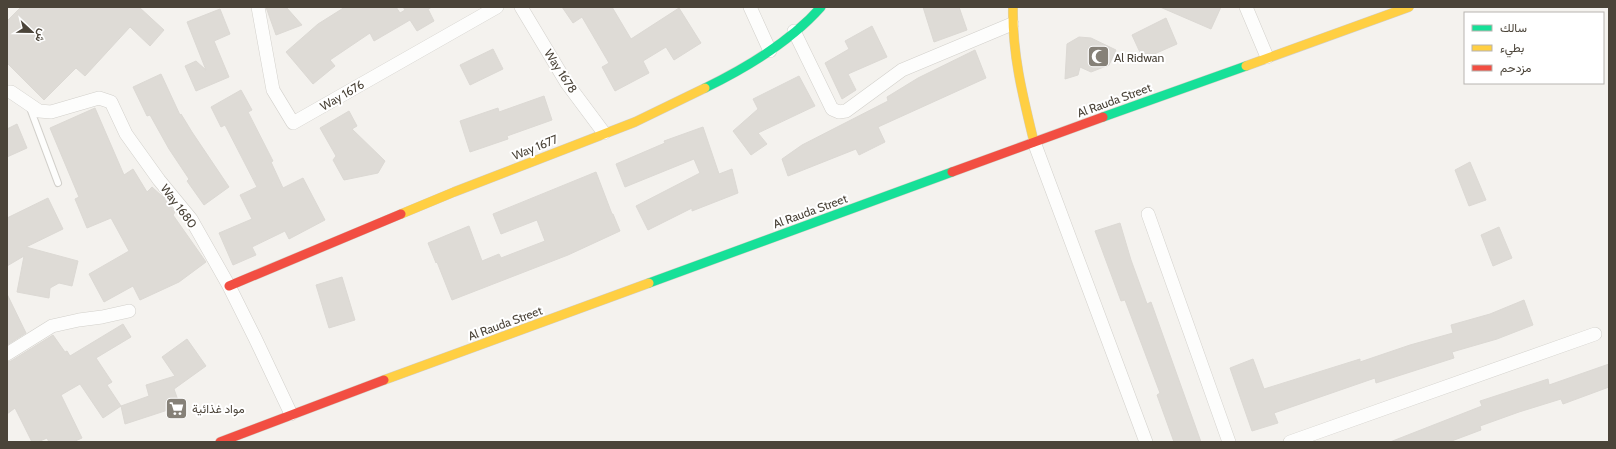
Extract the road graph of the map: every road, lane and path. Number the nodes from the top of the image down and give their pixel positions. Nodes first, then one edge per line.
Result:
1 (258, 7) edge
2 (497, 7) edge
3 (521, 7) edge
4 (750, 7) edge
5 (821, 7) edge
6 (1013, 7) edge
7 (1246, 7) edge
8 (1409, 7) edge
9 (1012, 24) junction
10 (794, 31) junction
11 (770, 51) junction
12 (1267, 58) junction
13 (7, 92) edge
14 (28, 103) junction
15 (604, 133) junction
16 (1034, 142) junction
17 (58, 183) dead end
18 (1148, 214) dead end
19 (229, 286) junction
20 (129, 311) dead end
21 (1595, 334) dead end
22 (7, 354) edge
23 (291, 414) junction
24 (220, 442) edge
25 (1146, 442) edge
26 (1229, 442) edge
27 (1290, 442) edge

1 - 2 street, Way 1676
3 - 15 street, Way 1678
4 - 11 street
5 - 10 main road, Way 1677
6 - 9 main road
7 - 12 street
8 - 12 main road, Al Rauda Street
9 - 10 street
9 - 16 main road
10 - 11 main road, Way 1677
11 - 15 main road, Way 1677
12 - 16 main road, Al Rauda Street
13 - 14 street, Way 1680
14 - 17 lane
14 - 19 street, Way 1680
15 - 19 main road, Way 1677
16 - 23 main road, Al Rauda Street
16 - 25 street
18 - 26 street
19 - 23 street, Way 1680
20 - 22 street
21 - 27 street
23 - 24 main road, Al Rauda Street

